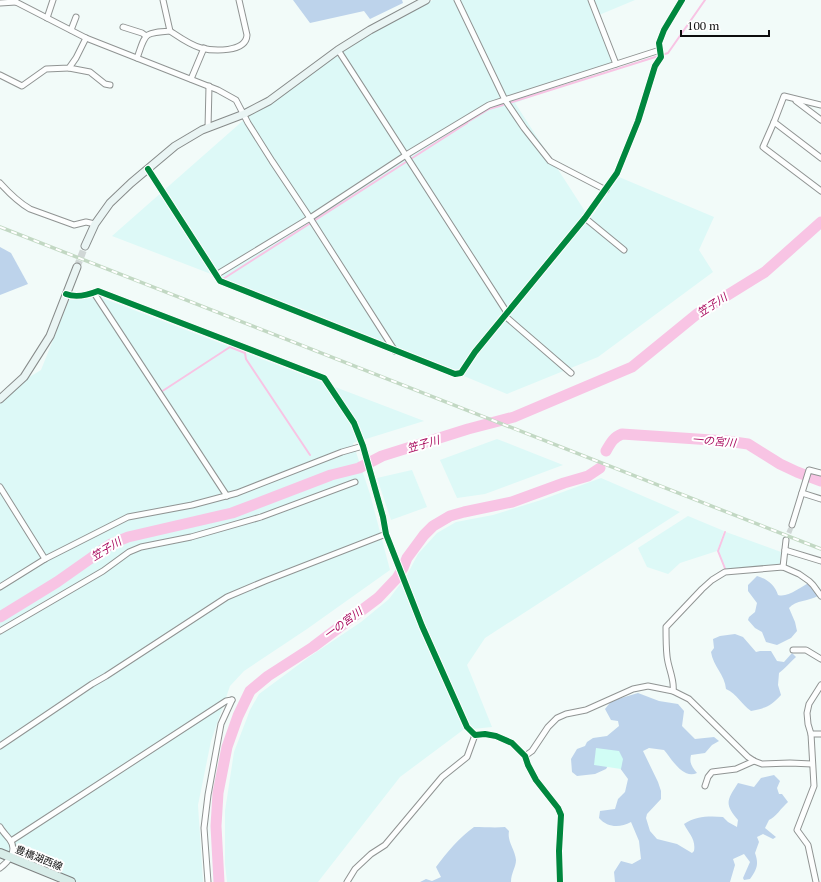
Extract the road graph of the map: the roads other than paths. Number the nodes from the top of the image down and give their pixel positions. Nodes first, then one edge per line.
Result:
1 (53, 0) edge
2 (164, 0) edge
3 (239, 0) edge
4 (426, 0) edge
5 (457, 0) edge
6 (591, 0) edge
7 (682, 0) edge
8 (16, 1) edge
9 (0, 3) edge
10 (76, 17) dead end
11 (47, 18) junction
12 (123, 27) dead end
13 (71, 30) junction
14 (170, 31) junction
15 (146, 36) junction
16 (86, 38) junction
17 (204, 48) junction
18 (338, 50) junction
19 (660, 53) junction
20 (137, 58) junction
21 (616, 64) junction
22 (69, 68) junction
23 (0, 76) edge
24 (191, 79) junction
25 (110, 85) dead end
26 (209, 86) junction
27 (794, 99) junction
28 (505, 100) junction
29 (821, 105) edge
30 (244, 114) junction
31 (821, 120) edge
32 (774, 122) junction
33 (208, 128) junction
34 (406, 154) junction
35 (821, 158) edge
36 (148, 169) junction
37 (0, 183) edge
38 (606, 190) junction
39 (821, 191) edge
40 (310, 218) junction
41 (585, 218) junction
42 (95, 224) junction
43 (85, 246) tunnel mouth
44 (624, 250) dead end
45 (77, 267) tunnel mouth
46 (216, 275) junction
47 (94, 293) junction
48 (66, 294) junction
49 (505, 316) junction
50 (396, 352) junction
51 (571, 373) dead end
52 (0, 400) edge
53 (363, 446) junction
54 (821, 473) edge
55 (355, 482) dead end
56 (0, 488) edge
57 (802, 493) junction
58 (227, 496) junction
59 (821, 499) edge
60 (792, 525) tunnel mouth
61 (386, 534) junction
62 (786, 540) tunnel mouth
63 (786, 550) junction
64 (45, 559) junction
65 (821, 561) edge
66 (783, 568) junction
67 (0, 587) edge
68 (821, 596) edge
69 (0, 631) edge
70 (793, 650) dead end
71 (821, 659) edge
72 (821, 685) edge
73 (673, 691) junction
74 (811, 734) junction
75 (821, 734) edge
76 (476, 735) junction
77 (0, 746) edge
78 (525, 756) junction
79 (754, 762) junction
80 (812, 764) junction
81 (705, 786) dead end
82 (0, 828) edge
83 (11, 841) junction
84 (0, 853) edge
85 (11, 858) junction
86 (0, 868) edge
87 (71, 882) edge
88 (208, 882) edge
89 (347, 882) edge
90 (560, 882) edge
91 (816, 882) edge

1 - 11 street
2 - 14 street
3 - 17 street
4 - 18 street
5 - 28 street
6 - 21 street
7 - 19 street
8 - 9 street
8 - 11 street
10 - 13 street
11 - 13 street
12 - 15 street
13 - 16 street
14 - 15 street
14 - 17 street
15 - 20 street
16 - 20 street
16 - 22 street
17 - 24 street
18 - 30 street
18 - 34 street
19 - 21 street
19 - 38 street
20 - 24 street
21 - 28 street
22 - 23 street
22 - 25 street
24 - 26 street
26 - 30 street
26 - 33 street
27 - 29 street
27 - 31 street
27 - 32 street
28 - 34 street
28 - 38 street
30 - 33 street
30 - 40 street
32 - 35 street
32 - 39 street
33 - 36 street
34 - 40 street
34 - 49 street
36 - 42 street
36 - 46 street
37 - 42 street
38 - 41 street
40 - 46 street
40 - 50 street
41 - 44 street
41 - 49 street
42 - 43 street
45 - 48 street
46 - 50 street
47 - 48 street
47 - 53 street
47 - 58 street
48 - 52 street
49 - 50 street
49 - 51 street
53 - 58 street
53 - 61 street
54 - 57 street
55 - 69 street
56 - 64 street
57 - 59 street
57 - 60 street
58 - 64 street
61 - 76 street
61 - 77 street
62 - 63 street
63 - 65 street
63 - 66 street
64 - 67 street
66 - 68 street
66 - 73 street
70 - 71 street
72 - 74 street
73 - 78 street
73 - 79 street
74 - 75 street
74 - 80 street
76 - 78 street
76 - 89 street
78 - 90 street
79 - 80 street
79 - 81 street
80 - 91 street
82 - 83 street
83 - 85 street
83 - 88 street
84 - 85 main road, 豊橋湖西線
85 - 86 street
85 - 87 main road, 豊橋湖西線

